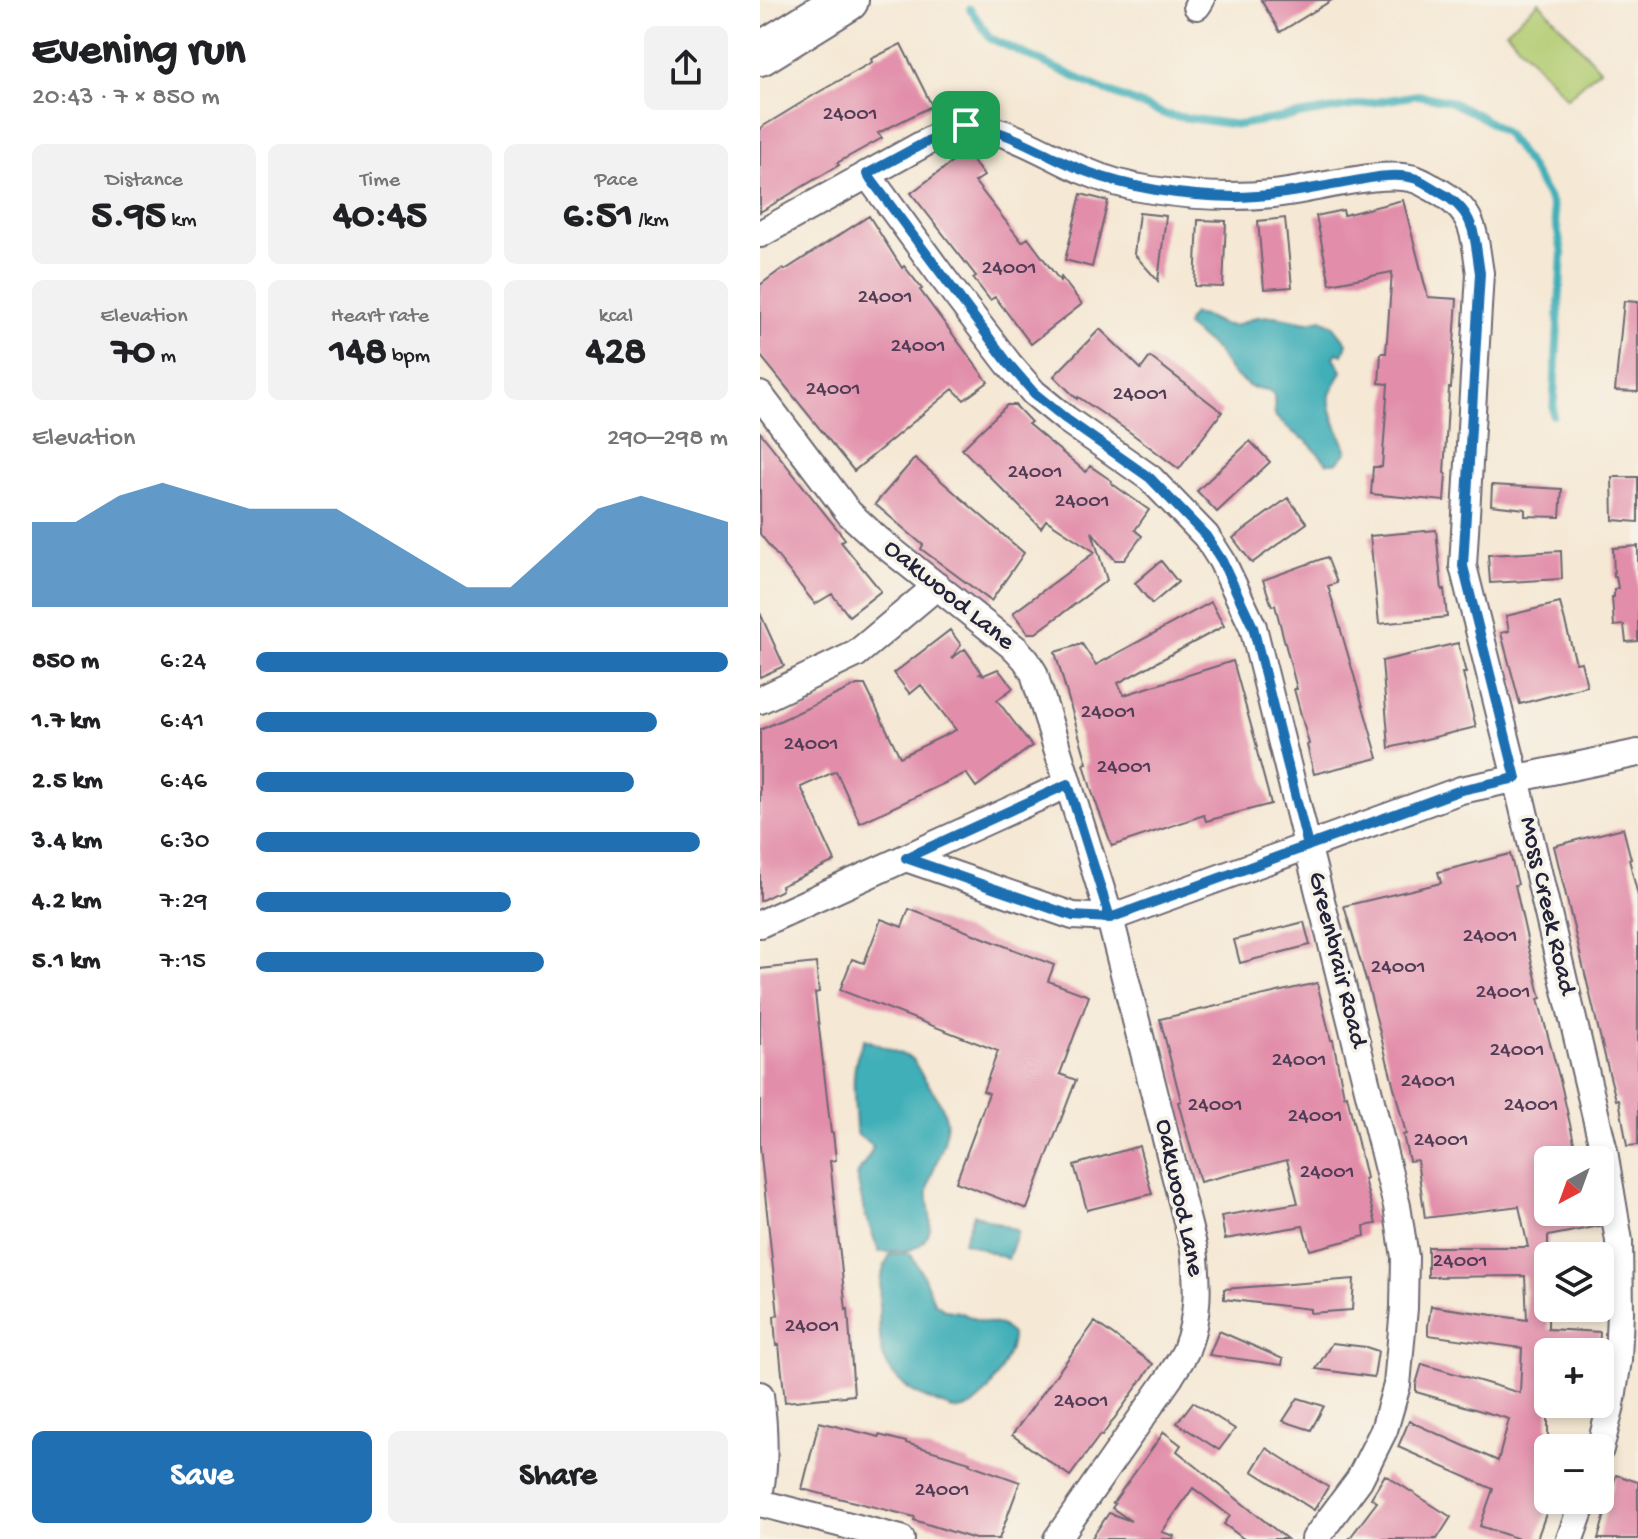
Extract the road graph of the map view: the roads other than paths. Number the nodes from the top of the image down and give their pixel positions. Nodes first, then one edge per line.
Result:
1 (847, 0) edge
2 (760, 54) edge
3 (867, 174) junction
4 (760, 234) edge
5 (760, 395) edge
6 (937, 586) junction
7 (760, 700) edge
8 (1638, 753) edge
9 (1516, 778) junction
10 (1068, 784) junction
11 (1308, 846) junction
12 (906, 858) junction
13 (1110, 918) junction
14 (760, 924) edge
15 (760, 1395) edge
16 (1604, 1434) edge
17 (760, 1490) edge
18 (760, 1503) edge
19 (1579, 1514) edge
20 (901, 1539) edge
21 (1057, 1539) edge
22 (1315, 1539) edge
23 (1570, 1539) edge

1 - 2 main road
3 - 4 street, Moss Creek Road
3 - 9 street, Moss Creek Road
3 - 11 street, Greenbrair Road
5 - 6 street, Oakwood Lane
6 - 7 street
6 - 10 street, Oakwood Lane
8 - 9 street
9 - 11 street
9 - 16 street, Moss Creek Road
10 - 12 street
10 - 13 street, Oakwood Lane
11 - 13 street
11 - 22 street, Greenbrair Road
12 - 13 street
12 - 14 street
13 - 21 street, Oakwood Lane
15 - 17 street
18 - 20 street
19 - 23 street

